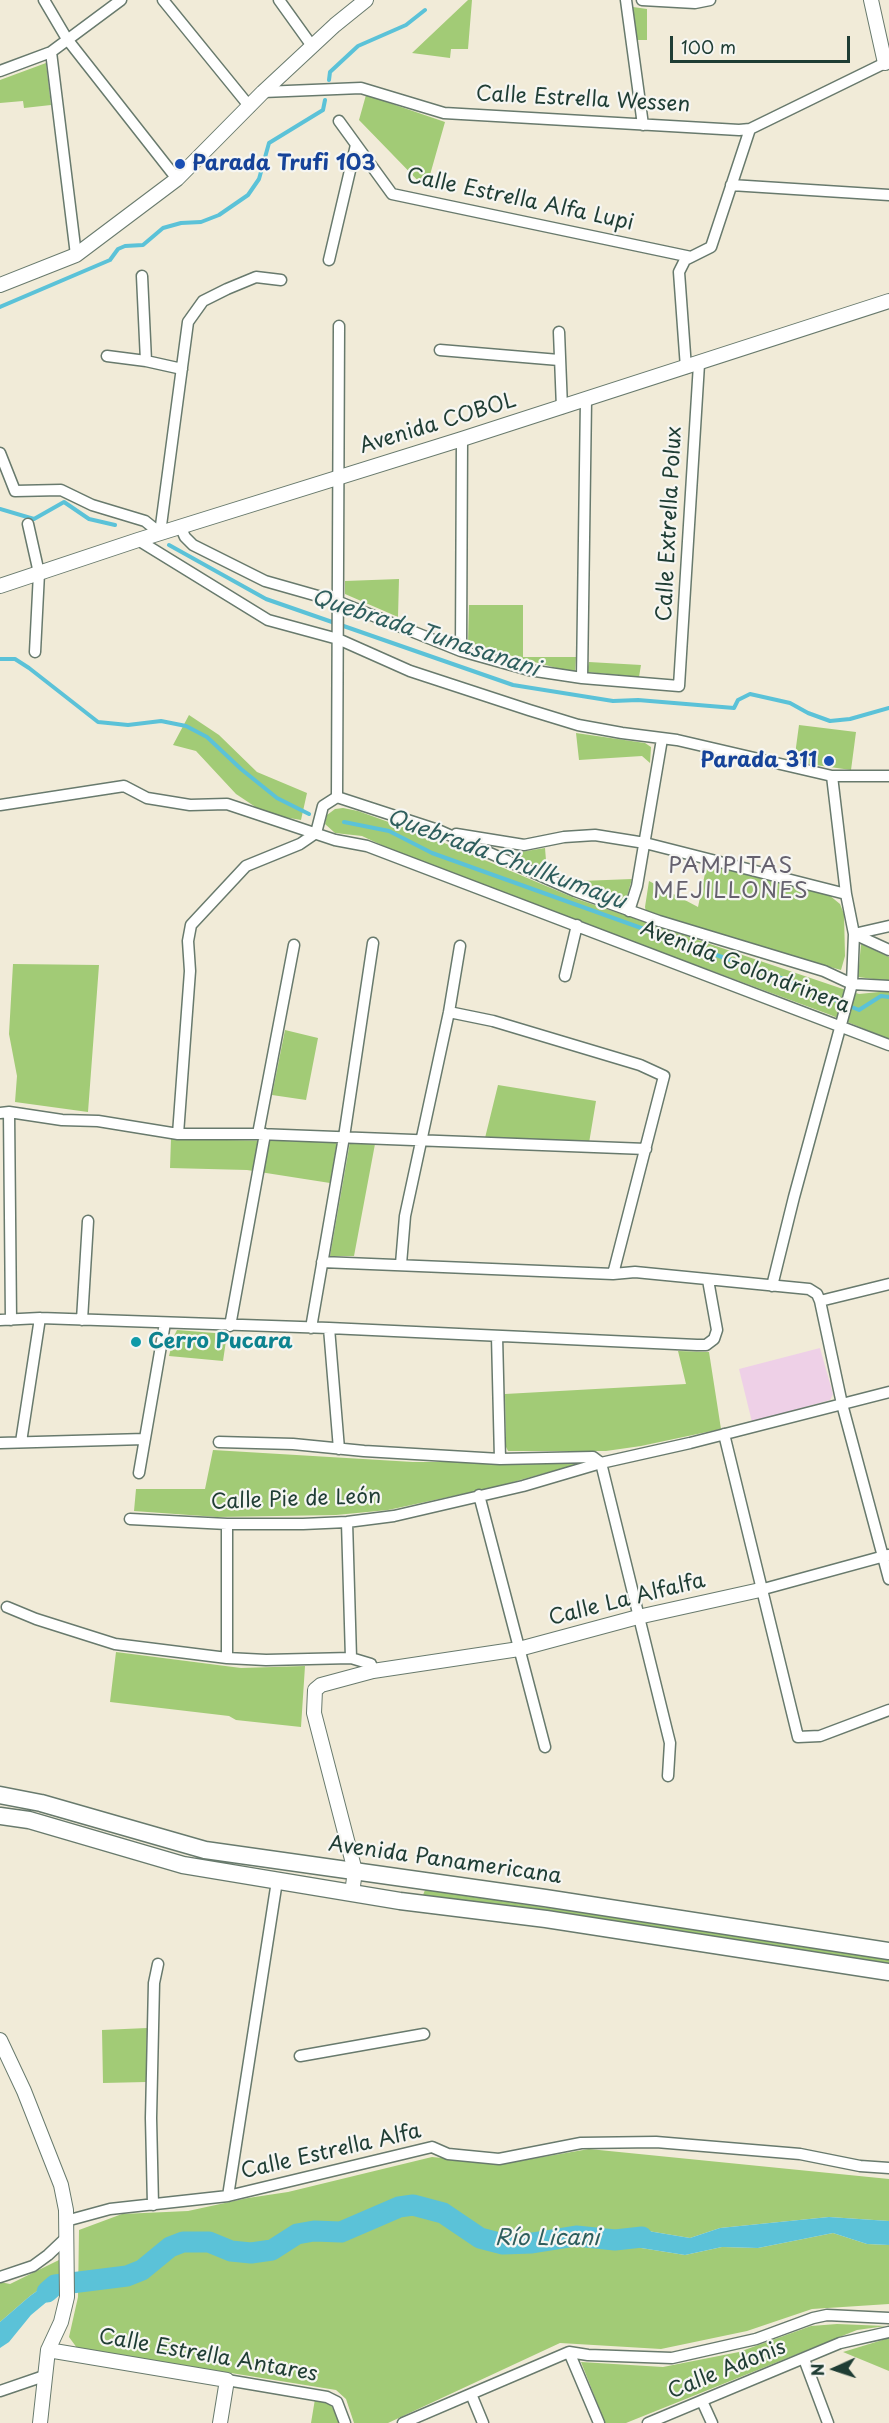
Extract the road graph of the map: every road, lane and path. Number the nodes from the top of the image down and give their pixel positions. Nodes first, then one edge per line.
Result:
1 (44, 0) edge
2 (122, 0) edge
3 (163, 0) edge
4 (279, 0) edge
5 (366, 0) edge
6 (626, 0) edge
7 (642, 0) edge
8 (710, 0) edge
9 (871, 0) edge
10 (67, 39) junction
11 (312, 46) junction
12 (51, 52) junction
13 (887, 62) edge
14 (0, 71) edge
15 (263, 92) junction
16 (250, 107) junction
17 (339, 121) dead end
18 (643, 125) junction
19 (750, 129) junction
20 (356, 145) junction
21 (177, 179) junction
22 (731, 185) junction
23 (889, 195) edge
24 (76, 255) junction
25 (692, 257) junction
26 (329, 260) dead end
27 (142, 276) dead end
28 (281, 280) dead end
29 (0, 285) edge
30 (889, 302) edge
31 (339, 326) dead end
32 (559, 332) dead end
33 (440, 351) dead end
34 (107, 356) dead end
35 (560, 360) junction
36 (146, 361) junction
37 (692, 366) junction
38 (182, 369) junction
39 (586, 400) junction
40 (562, 408) junction
41 (462, 439) junction
42 (0, 453) edge
43 (338, 478) junction
44 (28, 524) dead end
45 (180, 526) junction
46 (160, 533) junction
47 (138, 540) junction
48 (39, 573) junction
49 (0, 586) edge
50 (339, 602) junction
51 (338, 628) junction
52 (35, 651) dead end
53 (461, 651) junction
54 (582, 678) junction
55 (662, 739) junction
56 (831, 776) junction
57 (889, 776) edge
58 (337, 797) junction
59 (0, 805) edge
60 (438, 830) junction
61 (316, 833) junction
62 (645, 843) junction
63 (846, 894) junction
64 (629, 911) junction
65 (577, 925) junction
66 (889, 926) edge
67 (854, 934) junction
68 (373, 943) dead end
69 (294, 945) dead end
70 (460, 946) dead end
71 (889, 950) edge
72 (565, 975) dead end
73 (852, 984) junction
74 (889, 986) edge
75 (449, 1012) junction
76 (841, 1025) junction
77 (889, 1045) edge
78 (4, 1112) edge
79 (178, 1134) junction
80 (262, 1134) junction
81 (344, 1137) junction
82 (421, 1142) junction
83 (646, 1149) junction
84 (88, 1221) dead end
85 (322, 1262) junction
86 (401, 1264) junction
87 (612, 1274) junction
88 (708, 1280) junction
89 (889, 1284) edge
90 (772, 1286) junction
91 (820, 1301) junction
92 (39, 1318) junction
93 (6, 1320) edge
94 (82, 1320) junction
95 (165, 1323) junction
96 (230, 1326) junction
97 (311, 1328) junction
98 (329, 1328) junction
99 (497, 1336) junction
100 (889, 1392) edge
101 (842, 1404) junction
102 (724, 1434) junction
103 (145, 1440) junction
104 (219, 1442) dead end
105 (0, 1443) edge
106 (21, 1443) junction
107 (339, 1449) junction
108 (500, 1459) junction
109 (601, 1463) junction
110 (139, 1473) dead end
111 (479, 1496) junction
112 (130, 1519) dead end
113 (347, 1522) junction
114 (227, 1524) junction
115 (886, 1556) edge
116 (889, 1579) edge
117 (760, 1590) junction
118 (7, 1607) dead end
119 (638, 1617) junction
120 (519, 1649) junction
121 (351, 1658) junction
122 (227, 1659) junction
123 (373, 1671) junction
124 (889, 1710) edge
125 (545, 1747) dead end
126 (668, 1776) dead end
127 (0, 1795) edge
128 (0, 1816) edge
129 (355, 1871) junction
130 (403, 1878) junction
131 (277, 1881) junction
132 (352, 1893) junction
133 (400, 1900) junction
134 (889, 1951) edge
135 (158, 1964) dead end
136 (889, 1972) edge
137 (424, 2034) dead end
138 (0, 2040) edge
139 (300, 2056) dead end
140 (889, 2168) edge
141 (228, 2196) junction
142 (153, 2205) junction
143 (66, 2221) junction
144 (68, 2237) junction
145 (0, 2277) edge
146 (889, 2318) edge
147 (889, 2332) edge
148 (48, 2350) junction
149 (569, 2352) junction
150 (804, 2359) junction
151 (44, 2376) junction
152 (227, 2380) junction
153 (0, 2391) edge
154 (471, 2394) junction
155 (702, 2401) junction
156 (40, 2423) edge
157 (220, 2423) edge
158 (345, 2423) edge
159 (404, 2423) edge
160 (483, 2423) edge
161 (599, 2423) edge
162 (648, 2423) edge
163 (712, 2423) edge
164 (828, 2423) edge

1 - 10 street
2 - 10 street
3 - 16 street
4 - 11 street
5 - 11 street
6 - 18 street
7 - 8 street
9 - 13 street
10 - 12 street
10 - 21 street
11 - 15 street
12 - 14 street
12 - 24 street
13 - 19 street, Calle Estrella Wessen
15 - 16 street
15 - 18 street, Calle Estrella Wessen
16 - 21 street
17 - 20 street, Calle Estrella Alfa Lupi
18 - 19 street, Calle Estrella Wessen
19 - 22 street
20 - 25 street, Calle Estrella Alfa Lupi
20 - 26 street
21 - 24 street
22 - 23 street
22 - 25 street
24 - 29 street
25 - 37 street, Calle Extrella Polux
27 - 36 street
28 - 38 street
30 - 37 street, Avenida COBOL
31 - 43 street
32 - 35 street
33 - 35 street
34 - 36 street
35 - 40 street
36 - 38 street
37 - 39 street, Avenida COBOL
37 - 54 street, Calle Extrella Polux
38 - 46 street
39 - 40 street, Avenida COBOL
39 - 54 street
40 - 41 street, Avenida COBOL
41 - 43 street, Avenida COBOL
41 - 53 street
42 - 46 street
43 - 45 street, Avenida COBOL
43 - 50 street
44 - 48 street
45 - 46 street, Avenida COBOL
45 - 50 street
46 - 47 street, Avenida COBOL
47 - 48 street, Avenida COBOL
47 - 51 street
48 - 49 street, Avenida COBOL
48 - 52 street
50 - 51 street
50 - 53 street
51 - 55 street
51 - 58 street
53 - 54 street
55 - 56 street
55 - 62 street
56 - 57 street
56 - 63 street
58 - 60 street
58 - 61 street
59 - 61 street, Avenida Golondrinera
60 - 62 street
60 - 64 street, Avenida Golondrinera
61 - 65 street, Avenida Golondrinera
61 - 79 street
62 - 63 street
62 - 64 street
63 - 67 street
64 - 73 street, Avenida Golondrinera
65 - 72 street
65 - 76 street, Avenida Golondrinera
66 - 67 street
67 - 71 street
67 - 73 street
68 - 81 street
69 - 80 street
70 - 75 street
73 - 74 street, Avenida Golondrinera
73 - 76 street
75 - 82 street
75 - 83 street
76 - 77 street, Avenida Golondrinera
76 - 90 street
78 - 79 street
78 - 93 street
79 - 80 street
80 - 81 street
80 - 96 street
81 - 82 street
81 - 85 street
82 - 83 street
82 - 86 street
83 - 87 street
84 - 94 street
85 - 86 street
85 - 97 street
86 - 87 street
87 - 88 street
88 - 90 street
88 - 99 street
89 - 91 street
90 - 91 street
91 - 101 street
92 - 93 street
92 - 94 street
92 - 106 street
94 - 95 street
95 - 96 street
95 - 103 street
96 - 97 street
97 - 98 street
98 - 99 street
98 - 107 street
99 - 108 street
100 - 101 street, Calle Pie de León
101 - 102 street, Calle Pie de León
101 - 115 street
102 - 109 street, Calle Pie de León
102 - 117 street
103 - 106 street
103 - 110 street
104 - 107 street
105 - 106 street
107 - 108 street
108 - 109 street
109 - 111 street, Calle Pie de León
109 - 119 street
111 - 113 street, Calle Pie de León
111 - 120 street
112 - 114 street, Calle Pie de León
113 - 114 street, Calle Pie de León
113 - 121 street
114 - 122 street
115 - 116 street
115 - 117 street, Calle La Alfalfa
117 - 119 street, Calle La Alfalfa
117 - 124 street
118 - 122 street
119 - 120 street, Calle La Alfalfa
119 - 126 street
120 - 123 street, Calle La Alfalfa
120 - 125 street
121 - 122 street
121 - 123 street
123 - 129 street, Calle La Alfalfa
127 - 129 main road, Avenida Panamericana
128 - 131 main road, Avenida Panamericana
129 - 130 main road, Avenida Panamericana
129 - 132 street
130 - 133 street
130 - 134 main road, Avenida Panamericana
131 - 132 main road, Avenida Panamericana
131 - 141 street
132 - 133 main road, Avenida Panamericana
133 - 136 main road, Avenida Panamericana
135 - 142 street
137 - 139 street
138 - 143 street
140 - 141 street, Calle Estrella Alfa
141 - 142 street, Calle Estrella Alfa
142 - 143 street, Calle Estrella Alfa
143 - 144 street
144 - 145 street
144 - 148 street
146 - 149 street
147 - 150 street, Calle Adonis
148 - 151 street
148 - 152 street, Calle Estrella Antares
149 - 154 street
149 - 161 street
150 - 155 street, Calle Adonis
150 - 164 street
151 - 153 street
151 - 156 street
152 - 157 street
152 - 158 street, Calle Estrella Antares
154 - 159 street
154 - 160 street
155 - 162 street, Calle Adonis
155 - 163 street

